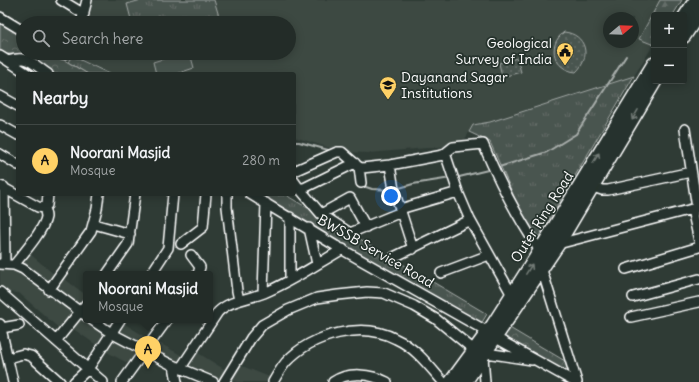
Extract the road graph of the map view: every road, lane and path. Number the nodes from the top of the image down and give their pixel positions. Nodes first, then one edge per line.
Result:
1 (60, 0) edge
2 (87, 0) edge
3 (696, 0) edge
4 (699, 13) edge
5 (687, 14) edge
6 (80, 16) edge
7 (83, 16) edge
8 (0, 17) edge
9 (16, 27) edge
10 (687, 31) edge
11 (0, 56) edge
12 (16, 58) edge
13 (27, 60) edge
14 (8, 61) junction
15 (651, 69) edge
16 (25, 72) edge
17 (45, 72) edge
18 (653, 84) edge
19 (0, 96) edge
20 (16, 105) edge
21 (0, 124) edge
22 (684, 129) dead end
23 (16, 134) edge
24 (0, 154) edge
25 (443, 155) junction
26 (16, 163) edge
27 (356, 164) junction
28 (390, 166) junction
29 (296, 169) edge
30 (691, 172) junction
31 (361, 183) dead end
32 (297, 185) edge
33 (2, 187) edge
34 (593, 187) junction
35 (458, 192) junction
36 (16, 195) edge
37 (18, 196) edge
38 (48, 196) edge
39 (99, 196) edge
40 (134, 196) edge
41 (173, 196) edge
42 (206, 196) edge
43 (227, 196) edge
44 (254, 196) edge
45 (266, 203) junction
46 (400, 207) junction
47 (44, 208) junction
48 (696, 208) edge
49 (321, 214) junction
50 (290, 217) junction
51 (470, 220) junction
52 (94, 224) junction
53 (366, 227) junction
54 (309, 228) junction
55 (130, 234) junction
56 (699, 241) edge
57 (181, 244) dead end
58 (558, 244) junction
59 (699, 247) edge
60 (343, 249) junction
61 (413, 249) junction
62 (540, 251) junction
63 (191, 255) dead end
64 (489, 255) junction
65 (394, 257) dead end
66 (6, 264) edge
67 (316, 264) junction
68 (626, 269) dead end
69 (542, 270) junction
70 (110, 271) edge
71 (153, 271) edge
72 (199, 271) edge
73 (441, 273) dead end
74 (699, 279) edge
75 (290, 280) junction
76 (49, 290) junction
77 (0, 292) edge
78 (263, 293) junction
79 (512, 295) junction
80 (633, 297) dead end
81 (239, 300) junction
82 (699, 302) edge
83 (83, 314) edge
84 (631, 317) dead end
85 (213, 319) edge
86 (96, 323) edge
87 (118, 323) edge
88 (165, 323) edge
89 (210, 323) edge
90 (19, 325) dead end
91 (0, 329) edge
92 (111, 333) junction
93 (492, 335) junction
94 (56, 341) junction
95 (145, 351) junction
96 (481, 353) junction
97 (8, 358) junction
98 (537, 361) junction
99 (177, 368) junction
100 (88, 369) junction
101 (13, 382) edge
102 (60, 382) edge
103 (74, 382) edge
104 (103, 382) edge
105 (122, 382) edge
106 (176, 382) edge
107 (213, 382) edge
108 (224, 382) edge
109 (273, 382) edge
110 (333, 382) edge
111 (387, 382) edge
112 (443, 382) edge
113 (451, 382) edge
114 (465, 382) edge
115 (485, 382) edge
116 (576, 382) edge

1 - 6 street
2 - 7 street
3 - 5 highway
4 - 10 highway
8 - 9 street
11 - 14 street
12 - 14 street
13 - 17 street
14 - 16 street
62 -> 15 highway, Outer Ring Road
18 -> 34 highway, Outer Ring Road
19 - 20 street
21 - 23 street
22 - 30 street
24 - 26 street
25 - 28 street
25 - 35 street
25 - 62 street
27 - 28 street
27 - 29 street
27 - 31 street
27 - 32 street
28 - 46 street
30 - 34 street
30 - 48 street
32 - 49 street
33 - 36 street
33 - 66 street
34 - 58 highway, Outer Ring Road
35 - 46 street
35 - 51 street
37 - 47 street
38 - 47 street
39 - 52 street
40 - 55 street
41 - 71 street
42 - 57 street
43 - 81 street
44 - 45 street, BWSSB Service Road
45 - 50 street, BWSSB Service Road
45 - 78 street
46 - 53 street
46 - 61 street
47 - 66 street
48 - 56 street
48 - 58 street
49 - 53 street
49 - 53 street
50 - 54 street, BWSSB Service Road
50 - 75 street
51 - 61 street
51 - 64 street
52 - 55 street
52 - 76 street
54 - 60 street, BWSSB Service Road
54 - 67 street
55 - 70 street
58 - 69 highway, Outer Ring Road
59 - 68 street
60 - 67 street
60 - 93 street, BWSSB Service Road
61 - 65 street
79 -> 62 highway, Outer Ring Road
63 - 72 street
64 - 73 street
64 - 79 street
66 - 76 street
67 - 75 street
69 - 93 highway, Outer Ring Road
69 - 116 street
74 - 80 street
75 - 78 street
76 - 83 street
77 - 94 street
78 - 81 street
79 - 93 highway, Outer Ring Road
81 - 85 street
82 - 84 street
83 - 94 street
86 - 92 street
87 - 92 street
88 - 95 street
89 - 99 street
90 - 91 street
91 - 97 street
92 - 95 street
92 - 100 street
93 - 96 highway, Outer Ring Road
93 - 98 street, BWSSB Service Road
94 - 100 street
95 - 99 street
95 - 105 street
96 - 98 street
96 - 108 street
96 - 113 highway, Outer Ring Road
96 - 114 highway, Outer Ring Road
96 - 115 street
97 - 101 street
97 - 102 street
98 - 116 street, BWSSB Service Road
99 - 106 street
99 - 107 street
100 - 103 street
100 - 104 street
109 - 112 street
110 - 111 street

